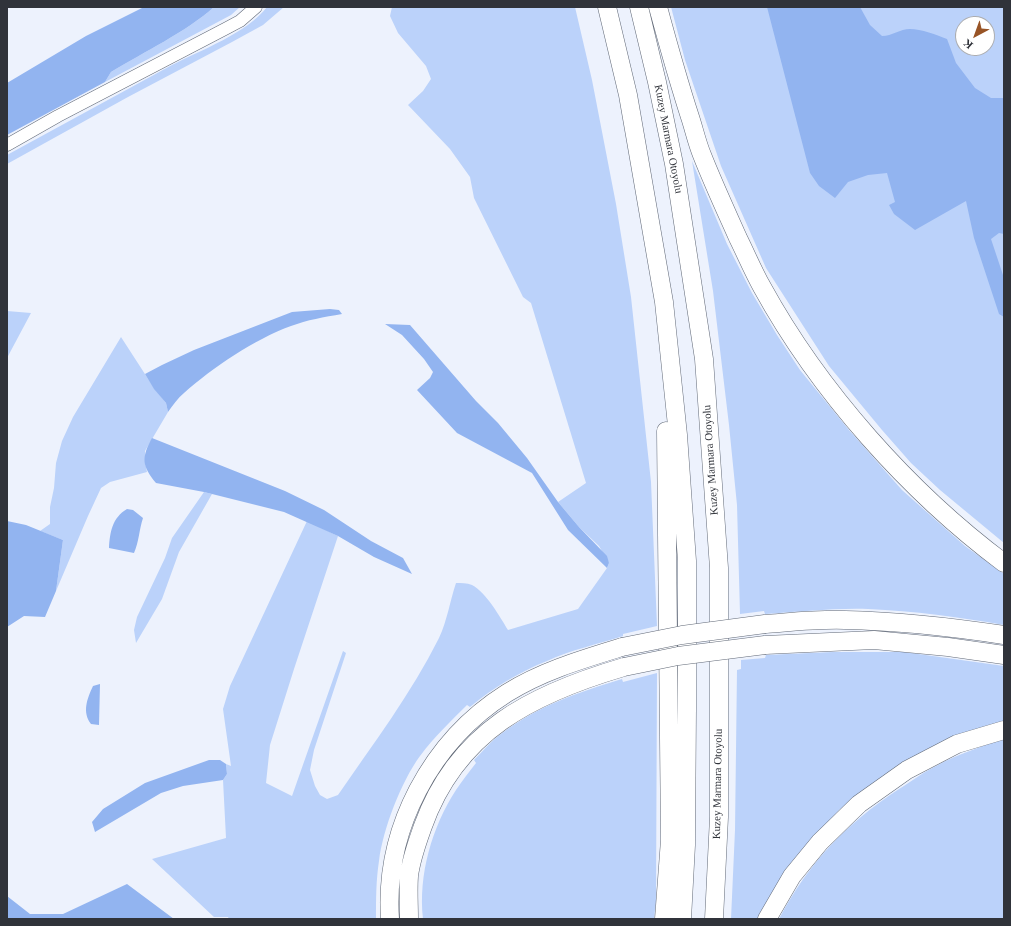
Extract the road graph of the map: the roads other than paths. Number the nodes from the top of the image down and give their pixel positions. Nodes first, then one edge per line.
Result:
1 (256, 7) edge
2 (607, 7) edge
3 (639, 7) edge
4 (658, 7) edge
5 (7, 145) edge
6 (664, 302) junction
7 (1004, 563) edge
8 (1004, 635) edge
9 (1004, 655) edge
10 (1004, 730) edge
11 (390, 919) edge
12 (409, 919) edge
13 (664, 919) edge
14 (682, 919) edge
15 (714, 919) edge
16 (767, 919) edge

1 - 5 street
2 - 6 highway
3 - 15 highway, Kuzey Marmara Otoyolu
4 - 7 highway
6 - 13 highway
6 - 14 highway
8 - 11 highway, bridge
9 - 12 highway, bridge
10 - 16 highway

